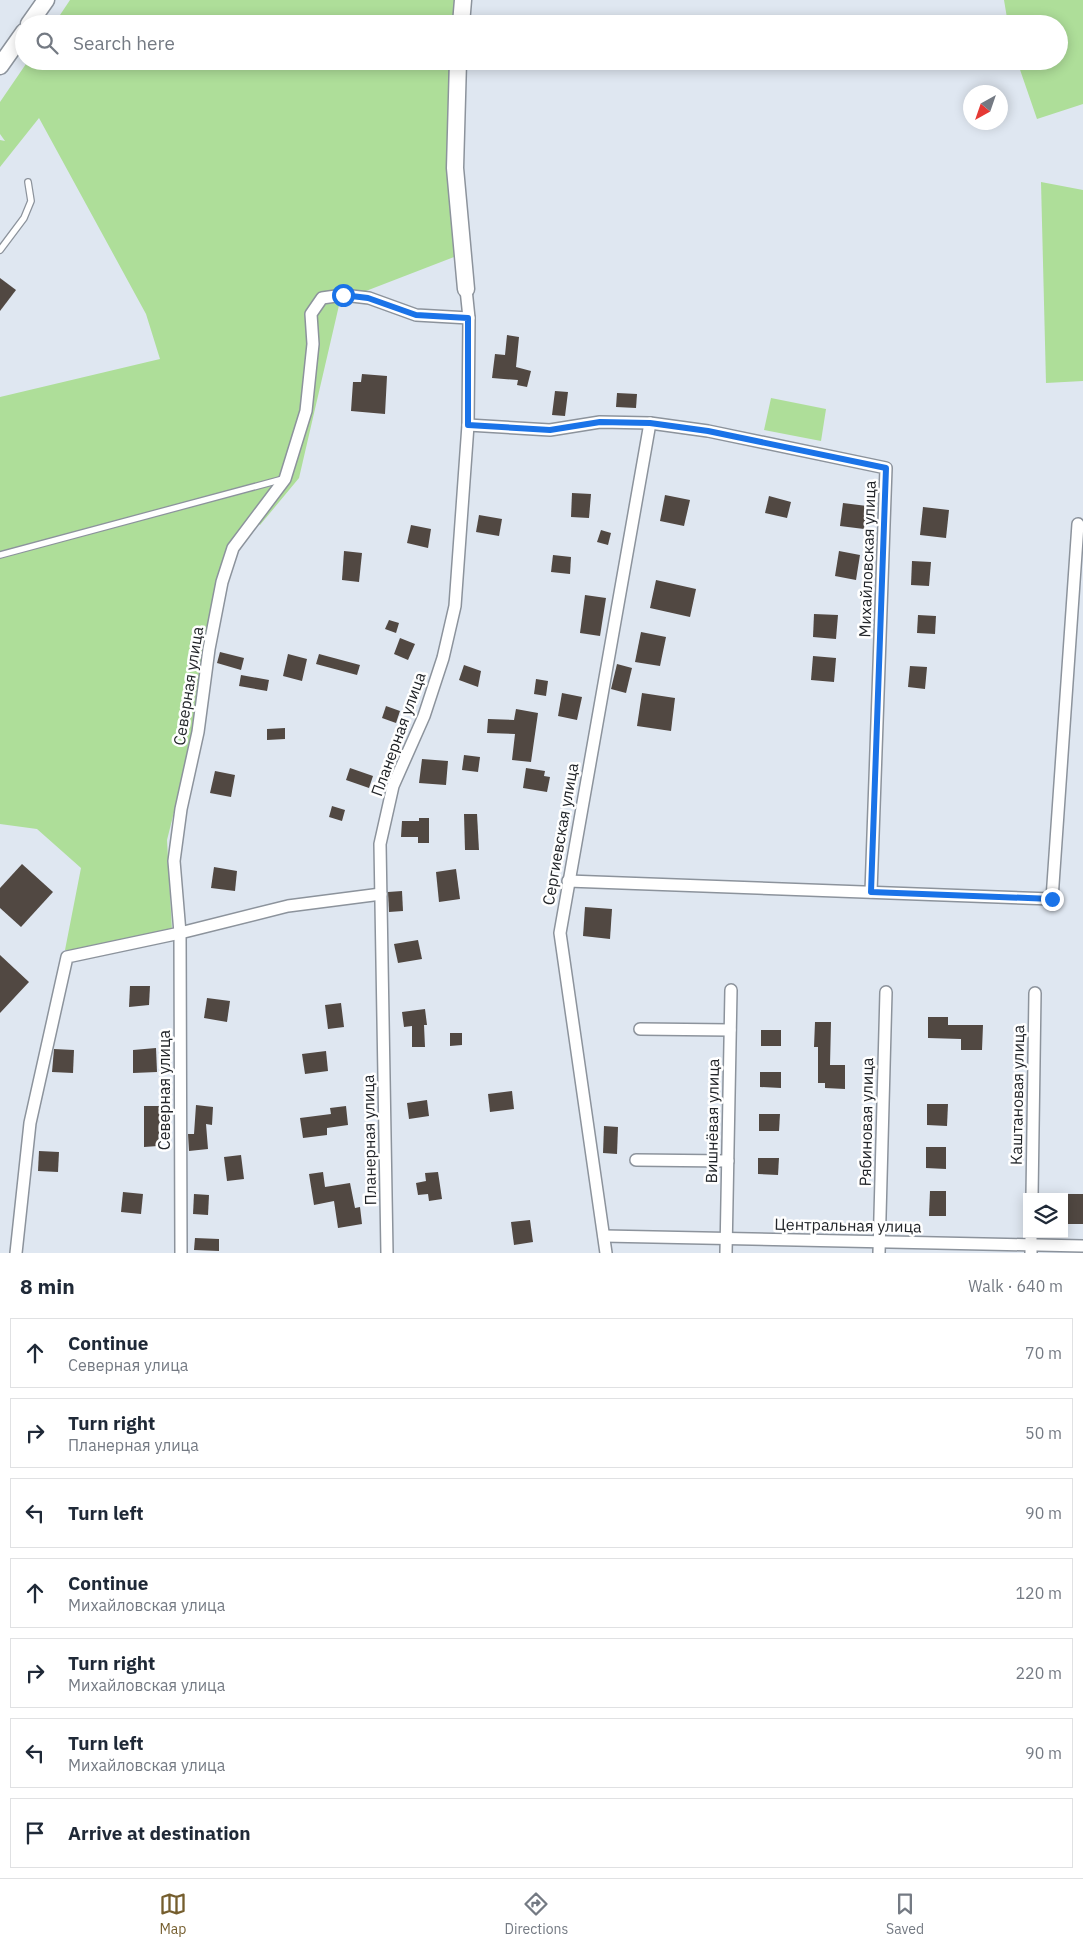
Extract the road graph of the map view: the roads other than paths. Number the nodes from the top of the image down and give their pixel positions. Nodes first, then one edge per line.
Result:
1 (46, 0) edge
2 (463, 0) edge
3 (35, 15) edge
4 (462, 15) edge
5 (15, 45) edge
6 (0, 66) edge
7 (458, 70) edge
8 (28, 182) dead end
9 (0, 250) edge
10 (466, 289) joint
11 (468, 318) junction
12 (650, 423) junction
13 (468, 425) junction
14 (285, 479) junction
15 (1078, 524) dead end
16 (0, 555) edge
17 (568, 881) junction
18 (871, 892) junction
19 (382, 894) junction
20 (180, 933) junction
21 (730, 990) dead end
22 (886, 992) dead end
23 (1035, 993) dead end
24 (640, 1029) dead end
25 (730, 1030) junction
26 (636, 1160) dead end
27 (728, 1161) junction
28 (1032, 1193) edge
29 (608, 1236) junction
30 (726, 1238) junction
31 (1031, 1244) edge
32 (1083, 1246) edge
33 (879, 1247) edge
34 (16, 1253) edge
35 (181, 1253) edge
36 (387, 1253) edge
37 (606, 1253) edge
38 (726, 1253) edge

1 - 3 street
2 - 4 street
5 - 6 street
7 - 10 street
8 - 9 lane
10 - 11 street, Планерная улица
11 - 13 street, Планерная улица
11 - 14 street, Северная улица
12 - 13 street
12 - 17 street, Сергиевская улица
12 - 18 street, Михайловская улица
13 - 19 street, Планерная улица
14 - 16 lane
14 - 20 street, Северная улица
15 - 18 street
17 - 18 street
17 - 29 street, Сергиевская улица
19 - 20 street
19 - 36 street, Планерная улица
20 - 34 street
20 - 35 street, Северная улица
21 - 25 street, Вишнёвая улица
22 - 33 street, Рябиновая улица
23 - 28 street, Каштановая улица
24 - 25 street
25 - 27 street, Вишнёвая улица
26 - 27 street
27 - 30 street, Вишнёвая улица
29 - 30 street, Центральная улица
29 - 37 street, Сергиевская улица
30 - 33 street, Центральная улица
30 - 38 street, Вишнёвая улица
31 - 32 street, Центральная улица
31 - 33 street, Центральная улица

